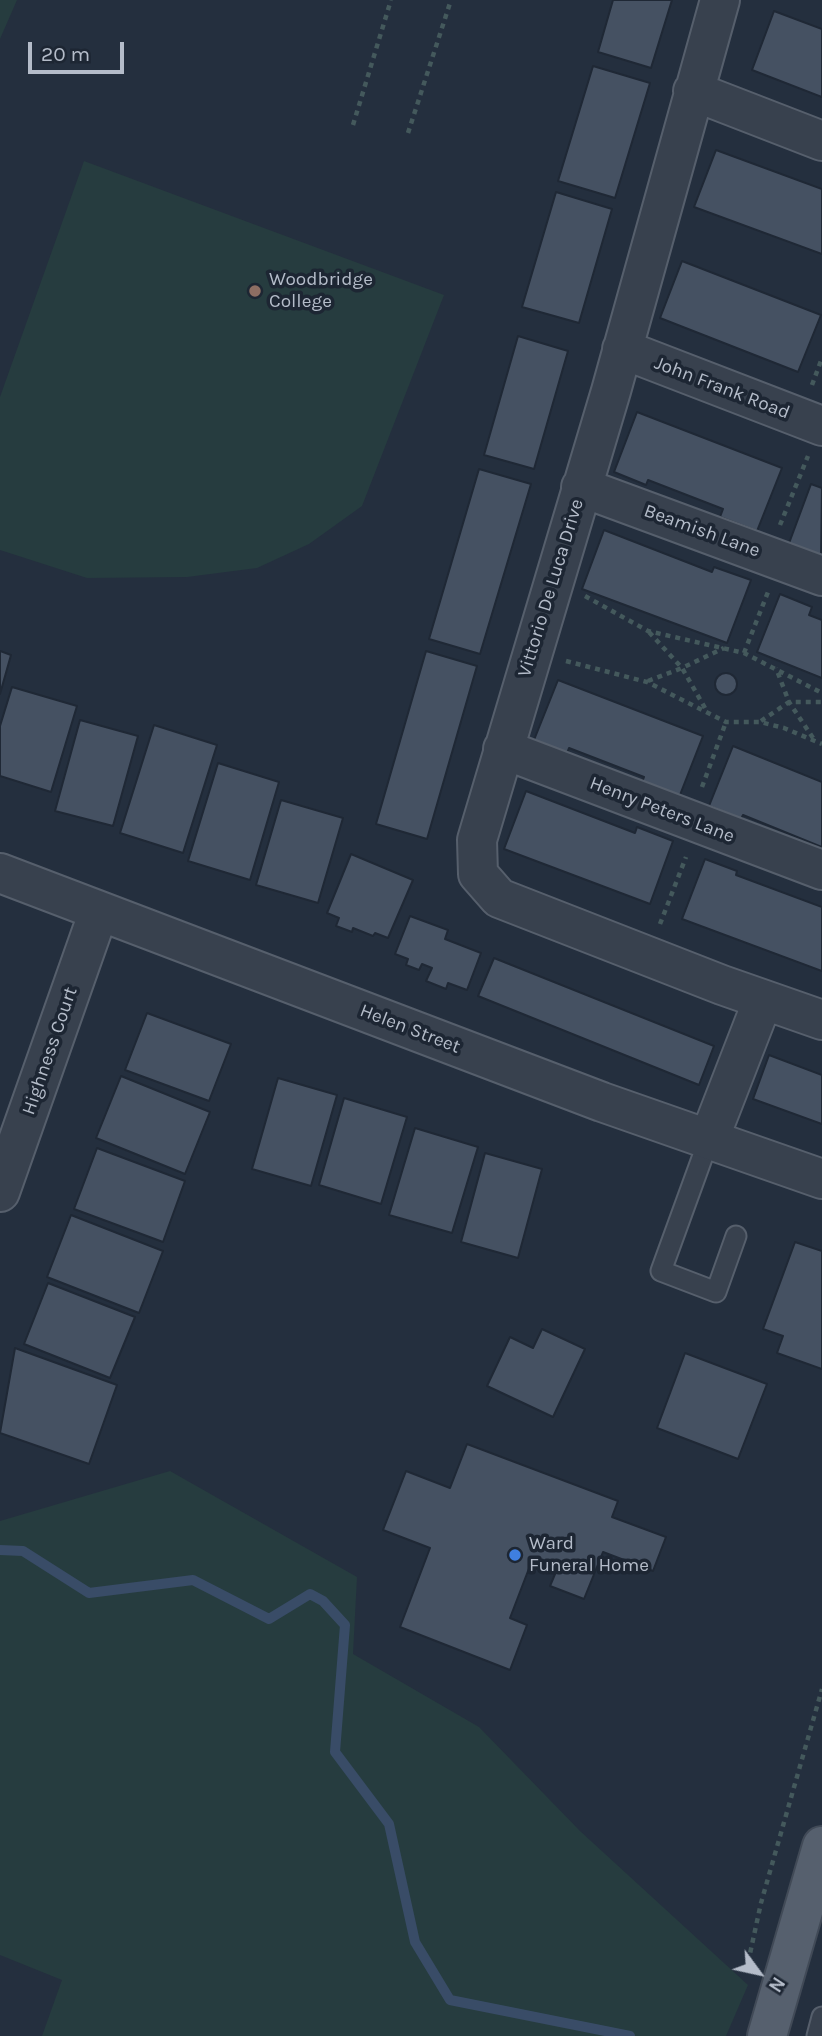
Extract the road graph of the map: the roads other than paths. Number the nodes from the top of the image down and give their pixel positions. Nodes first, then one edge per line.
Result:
1 (720, 0) edge
2 (693, 91) junction
3 (822, 141) edge
4 (622, 349) junction
5 (816, 439) edge
6 (581, 487) junction
7 (822, 576) edge
8 (503, 749) junction
9 (822, 870) edge
10 (0, 873) edge
11 (99, 911) junction
12 (763, 1000) junction
13 (822, 1020) edge
14 (709, 1139) junction
15 (822, 1180) edge
16 (0, 1192) edge
17 (736, 1236) dead end
18 (822, 1846) edge
19 (822, 2017) edge
20 (767, 2036) edge
21 (817, 2036) edge

1 - 2 street, Vittorio De Luca Drive
2 - 3 street
2 - 4 street, Vittorio De Luca Drive
4 - 5 street, John Frank Road
4 - 6 street, Vittorio De Luca Drive
6 - 7 street, Beamish Lane
6 - 8 street, Vittorio De Luca Drive
8 - 9 street, Henry Peters Lane
8 - 12 street, Vittorio De Luca Drive
10 - 11 street, Helen Street
11 - 14 street, Helen Street
11 - 16 street, Highness Court
12 - 13 street, Vittorio De Luca Drive
12 - 14 street
14 - 15 street, Helen Street
14 - 17 lane
18 - 20 main road
19 - 21 lane

